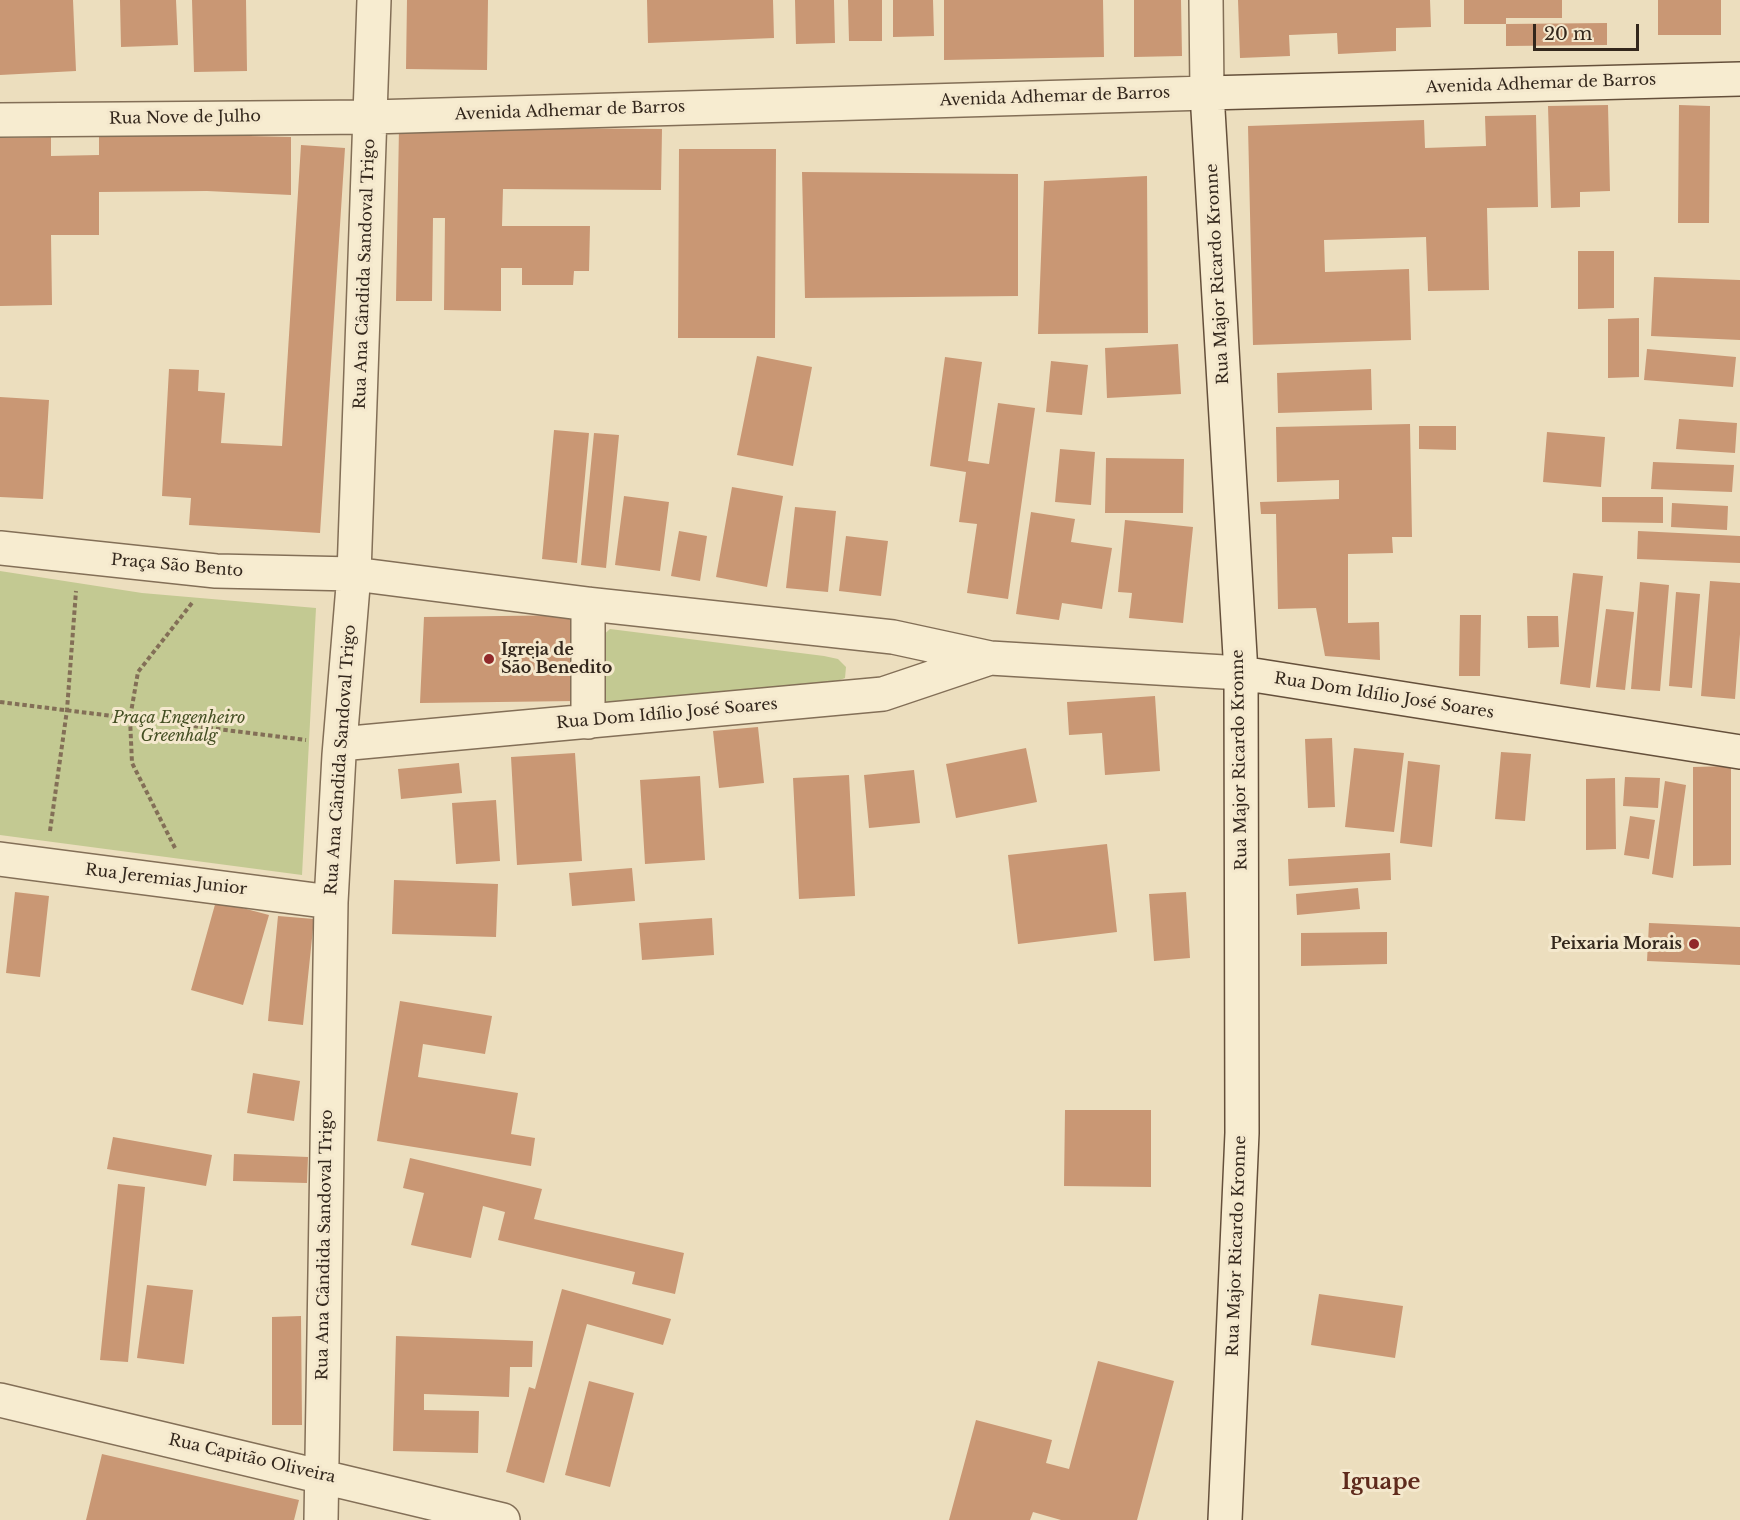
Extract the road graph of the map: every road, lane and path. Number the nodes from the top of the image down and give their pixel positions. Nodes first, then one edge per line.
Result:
1 (374, 0) edge
2 (1206, 0) edge
3 (1740, 79) edge
4 (1207, 93) junction
5 (371, 117) junction
6 (0, 120) edge
7 (0, 548) edge
8 (78, 557) junction
9 (216, 571) junction
10 (354, 574) junction
11 (588, 604) junction
12 (990, 658) junction
13 (1241, 674) junction
14 (0, 702) edge
15 (67, 710) junction
16 (130, 718) junction
17 (588, 722) junction
18 (340, 744) junction
19 (1740, 752) edge
20 (0, 859) edge
21 (46, 864) junction
22 (193, 884) junction
23 (332, 902) junction
24 (0, 1400) edge
25 (321, 1475) junction
26 (321, 1520) edge
27 (503, 1520) edge
28 (1226, 1520) edge

1 - 5 street, Rua Ana Cândida Sandoval Trigo
2 - 4 street, Rua Major Ricardo Kronne
3 - 4 street, Avenida Adhemar de Barros
4 - 5 street, Avenida Adhemar de Barros
4 - 13 street, Rua Major Ricardo Kronne
5 - 6 street, Rua Nove de Julho
5 - 10 street, Rua Ana Cândida Sandoval Trigo
7 - 8 street, Praça São Bento
8 - 9 street, Praça São Bento
8 - 15 path
9 - 10 street, Praça São Bento
9 - 16 path
10 - 11 street, Rua Dom Idílio José Soares
10 - 18 street, Rua Ana Cândida Sandoval Trigo
11 - 12 street, Rua Dom Idílio José Soares
11 - 17 street
12 - 13 street, Rua Dom Idílio José Soares
12 - 17 street, Rua Dom Idílio José Soares
13 - 19 street, Rua Dom Idílio José Soares
13 - 28 street, Rua Major Ricardo Kronne
14 - 15 path
15 - 16 path
15 - 21 path
16 - 18 path
16 - 22 path
17 - 18 street, Rua Dom Idílio José Soares
18 - 23 street, Rua Ana Cândida Sandoval Trigo
20 - 21 street, Rua Jeremias Junior
21 - 22 street, Rua Jeremias Junior
22 - 23 street, Rua Jeremias Junior
23 - 25 street, Rua Ana Cândida Sandoval Trigo
24 - 25 street, Rua Capitão Oliveira
25 - 26 street, Rua Ana Cândida Sandoval Trigo
25 - 27 street, Rua Capitão Oliveira

